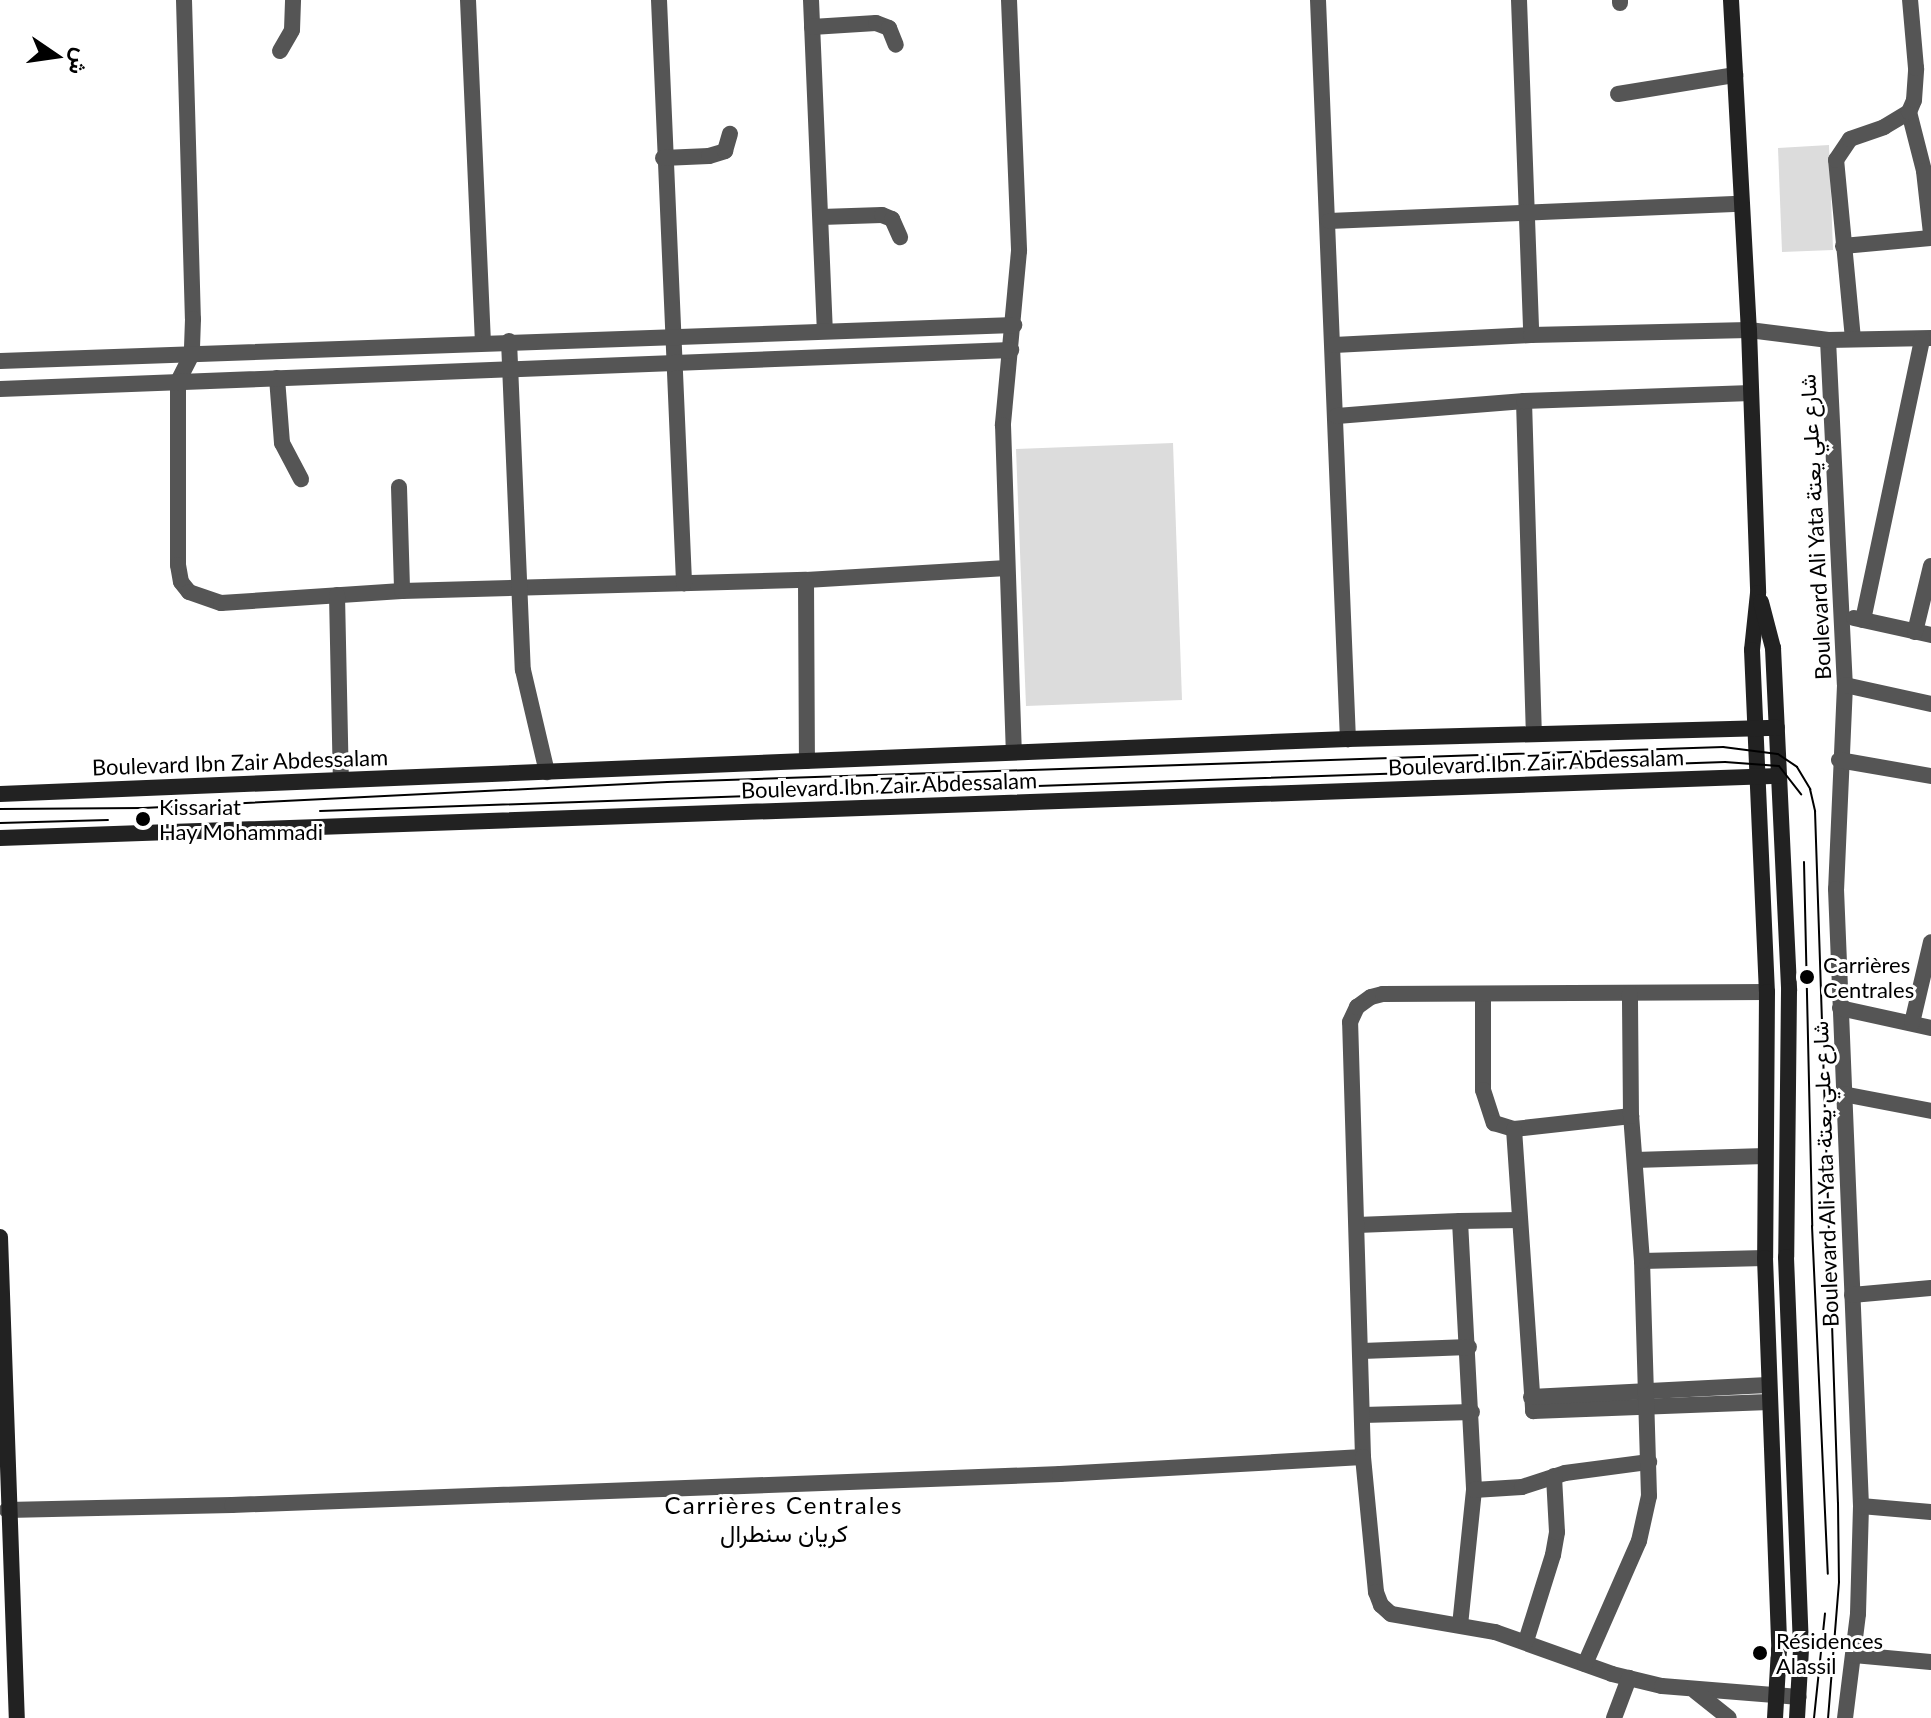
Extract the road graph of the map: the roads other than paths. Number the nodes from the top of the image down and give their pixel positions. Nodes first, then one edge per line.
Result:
1 (184, 0) edge
2 (293, 0) edge
3 (468, 0) edge
4 (659, 0) edge
5 (811, 0) edge
6 (1009, 0) edge
7 (1318, 0) edge
8 (1519, 0) edge
9 (1731, 0) edge
10 (1910, 0) edge
11 (812, 27) junction
12 (896, 45) dead end
13 (280, 51) dead end
14 (1923, 68) edge
15 (1735, 75) junction
16 (1618, 94) dead end
17 (1909, 112) junction
18 (730, 134) dead end
19 (663, 158) junction
20 (1740, 204) junction
21 (1528, 214) junction
22 (821, 217) junction
23 (1329, 221) junction
24 (1931, 235) edge
25 (900, 237) dead end
26 (1843, 246) junction
27 (1014, 325) junction
28 (825, 330) junction
29 (1749, 330) junction
30 (1531, 335) junction
31 (670, 337) junction
32 (1927, 338) edge
33 (1853, 339) junction
34 (1828, 340) junction
35 (509, 341) junction
36 (483, 343) junction
37 (1334, 345) junction
38 (1011, 350) junction
39 (192, 354) junction
40 (0, 361) edge
41 (672, 361) junction
42 (510, 368) junction
43 (277, 378) junction
44 (178, 382) junction
45 (0, 389) edge
46 (1751, 393) junction
47 (1524, 401) junction
48 (1337, 416) junction
49 (301, 479) dead end
50 (399, 487) dead end
51 (1931, 566) edge
52 (1007, 568) junction
53 (806, 580) junction
54 (684, 583) junction
55 (519, 588) junction
56 (402, 591) junction
57 (1758, 593) junction
58 (337, 595) junction
59 (1927, 601) edge
60 (1843, 616) junction
61 (1863, 620) junction
62 (1923, 633) edge
63 (1845, 685) junction
64 (1931, 704) edge
65 (1777, 728) junction
66 (1756, 729) junction
67 (1534, 733) junction
68 (1348, 739) junction
69 (1014, 752) junction
70 (1839, 760) junction
71 (807, 761) junction
72 (547, 772) junction
73 (1759, 776) junction
74 (1779, 776) junction
75 (1931, 776) edge
76 (341, 780) junction
77 (0, 794) edge
78 (0, 838) edge
79 (1931, 942) edge
80 (1767, 992) junction
81 (1630, 993) junction
82 (1483, 996) junction
83 (1840, 1008) junction
84 (1912, 1023) junction
85 (1931, 1028) edge
86 (1843, 1094) junction
87 (1931, 1111) edge
88 (1631, 1116) junction
89 (1514, 1129) junction
90 (1765, 1156) junction
91 (1635, 1160) junction
92 (1520, 1220) junction
93 (1460, 1221) junction
94 (1357, 1225) junction
95 (0, 1237) edge
96 (0, 1251) edge
97 (1765, 1258) junction
98 (1642, 1261) junction
99 (1931, 1288) edge
100 (1852, 1295) junction
101 (1, 1308) edge
102 (1469, 1347) junction
103 (1362, 1351) junction
104 (1768, 1385) junction
105 (1647, 1399) junction
106 (1769, 1402) junction
107 (1472, 1412) junction
108 (1363, 1415) junction
109 (1363, 1457) junction
110 (1649, 1462) junction
111 (1554, 1476) junction
112 (1474, 1490) junction
113 (5, 1499) edge
114 (1861, 1506) junction
115 (1931, 1512) edge
116 (5, 1587) edge
117 (1460, 1625) junction
118 (1526, 1641) junction
119 (1854, 1655) junction
120 (1931, 1662) edge
121 (1585, 1664) junction
122 (1629, 1678) junction
123 (1695, 1691) junction
124 (1778, 1695) junction
125 (1799, 1697) junction
126 (17, 1718) edge
127 (1614, 1718) edge
128 (1729, 1718) edge
129 (1775, 1718) edge
130 (1797, 1718) edge
131 (1845, 1718) edge

1 - 39 street
2 - 13 street
3 - 36 street
4 - 19 street
5 - 11 street
6 - 27 street
7 - 23 street
8 - 21 street
9 - 15 street, Boulevard Ali Yata شارع علي يعتة
10 - 14 street
11 - 12 street
11 - 22 street
14 - 17 street
15 - 16 street
15 - 20 street, Boulevard Ali Yata شارع علي يعتة
17 - 24 street
17 - 26 street
18 - 19 street
19 - 31 street
20 - 21 street
20 - 29 street, Boulevard Ali Yata شارع علي يعتة
21 - 23 street
21 - 30 street
22 - 25 street
22 - 28 street
23 - 37 street
24 - 26 street
26 - 33 street
27 - 28 street
27 - 38 street
28 - 31 street
29 - 30 street
29 - 34 street
29 - 46 street, Boulevard Ali Yata شارع علي يعتة
30 - 37 street
31 - 35 street
31 - 41 street
32 - 33 street
32 - 61 street
33 - 34 street
34 - 60 street, Boulevard Ali Yata شارع علي يعتة
35 - 36 street
35 - 42 street
36 - 39 street
37 - 48 street
38 - 41 street
38 - 52 street
39 - 40 street
39 - 44 street
41 - 42 street
41 - 54 street
42 - 43 street
42 - 55 street
43 - 44 street
43 - 49 street
44 - 45 street
44 - 58 street
46 - 47 street
46 - 57 street, Boulevard Ali Yata شارع علي يعتة
47 - 48 street
47 - 67 street
48 - 68 street
50 - 56 street
51 - 59 street
52 - 53 street
52 - 69 street
53 - 54 street
53 - 71 street
54 - 55 street
55 - 56 street
55 - 72 street
56 - 58 street
57 - 65 street, Boulevard Ali Yata شارع علي يعتة
57 - 66 street, Boulevard Ali Yata شارع علي يعتة
58 - 76 street
59 - 62 street
60 - 61 street
60 - 63 street, Boulevard Ali Yata شارع علي يعتة
61 - 62 street
63 - 64 street
63 - 70 street, Boulevard Ali Yata شارع علي يعتة
65 - 66 street, Boulevard Ibn Zair Abdessalam
65 - 74 street, Boulevard Ali Yata شارع علي يعتة
66 - 67 street, Boulevard Ibn Zair Abdessalam
66 - 73 street, Boulevard Ali Yata شارع علي يعتة
67 - 68 street, Boulevard Ibn Zair Abdessalam
68 - 69 street, Boulevard Ibn Zair Abdessalam
69 - 71 street, Boulevard Ibn Zair Abdessalam
70 - 75 street
70 - 83 street, Boulevard Ali Yata شارع علي يعتة
71 - 72 street, Boulevard Ibn Zair Abdessalam
72 - 76 street, Boulevard Ibn Zair Abdessalam
73 - 74 street, Boulevard Ibn Zair Abdessalam
73 - 78 street, Boulevard Ibn Zair Abdessalam
73 - 80 street, Boulevard Ali Yata شارع علي يعتة
74 - 125 street, Boulevard Ali Yata شارع علي يعتة
76 - 77 street, Boulevard Ibn Zair Abdessalam
79 - 84 street
80 - 81 street
80 - 90 street, Boulevard Ali Yata شارع علي يعتة
81 - 82 street
81 - 88 street
82 - 89 street
82 - 94 street
83 - 84 street
83 - 86 street, Boulevard Ali Yata شارع علي يعتة
84 - 85 street
86 - 87 street
86 - 100 street, Boulevard Ali Yata شارع علي يعتة
88 - 89 street
88 - 91 street
89 - 92 street
90 - 91 street
90 - 97 street, Boulevard Ali Yata شارع علي يعتة
91 - 98 street
92 - 93 street
92 - 105 street
93 - 94 street
93 - 102 street
94 - 103 street
95 - 96 street
96 - 101 street
97 - 98 street
97 - 104 street, Boulevard Ali Yata شارع علي يعتة
98 - 105 street
99 - 100 street
100 - 114 street, Boulevard Ali Yata شارع علي يعتة
101 - 113 street
102 - 103 street
102 - 107 street
103 - 108 street
104 - 105 street
104 - 106 street, Boulevard Ali Yata شارع علي يعتة
105 - 106 street
105 - 110 street
106 - 124 street, Boulevard Ali Yata شارع علي يعتة
107 - 108 street
107 - 112 street
108 - 109 street
109 - 113 street
109 - 117 street
110 - 111 street
110 - 121 street
111 - 112 street
111 - 118 street
112 - 117 street
113 - 116 street
114 - 115 street
114 - 119 street, Boulevard Ali Yata شارع علي يعتة
116 - 126 street
117 - 118 street
118 - 121 street
119 - 120 street
119 - 131 street, Boulevard Ali Yata شارع علي يعتة
121 - 122 street
122 - 123 street
122 - 127 street
123 - 124 street
123 - 128 street
124 - 125 street
124 - 129 street, Boulevard Ali Yata شارع علي يعتة
125 - 130 street, Boulevard Ali Yata شارع علي يعتة

